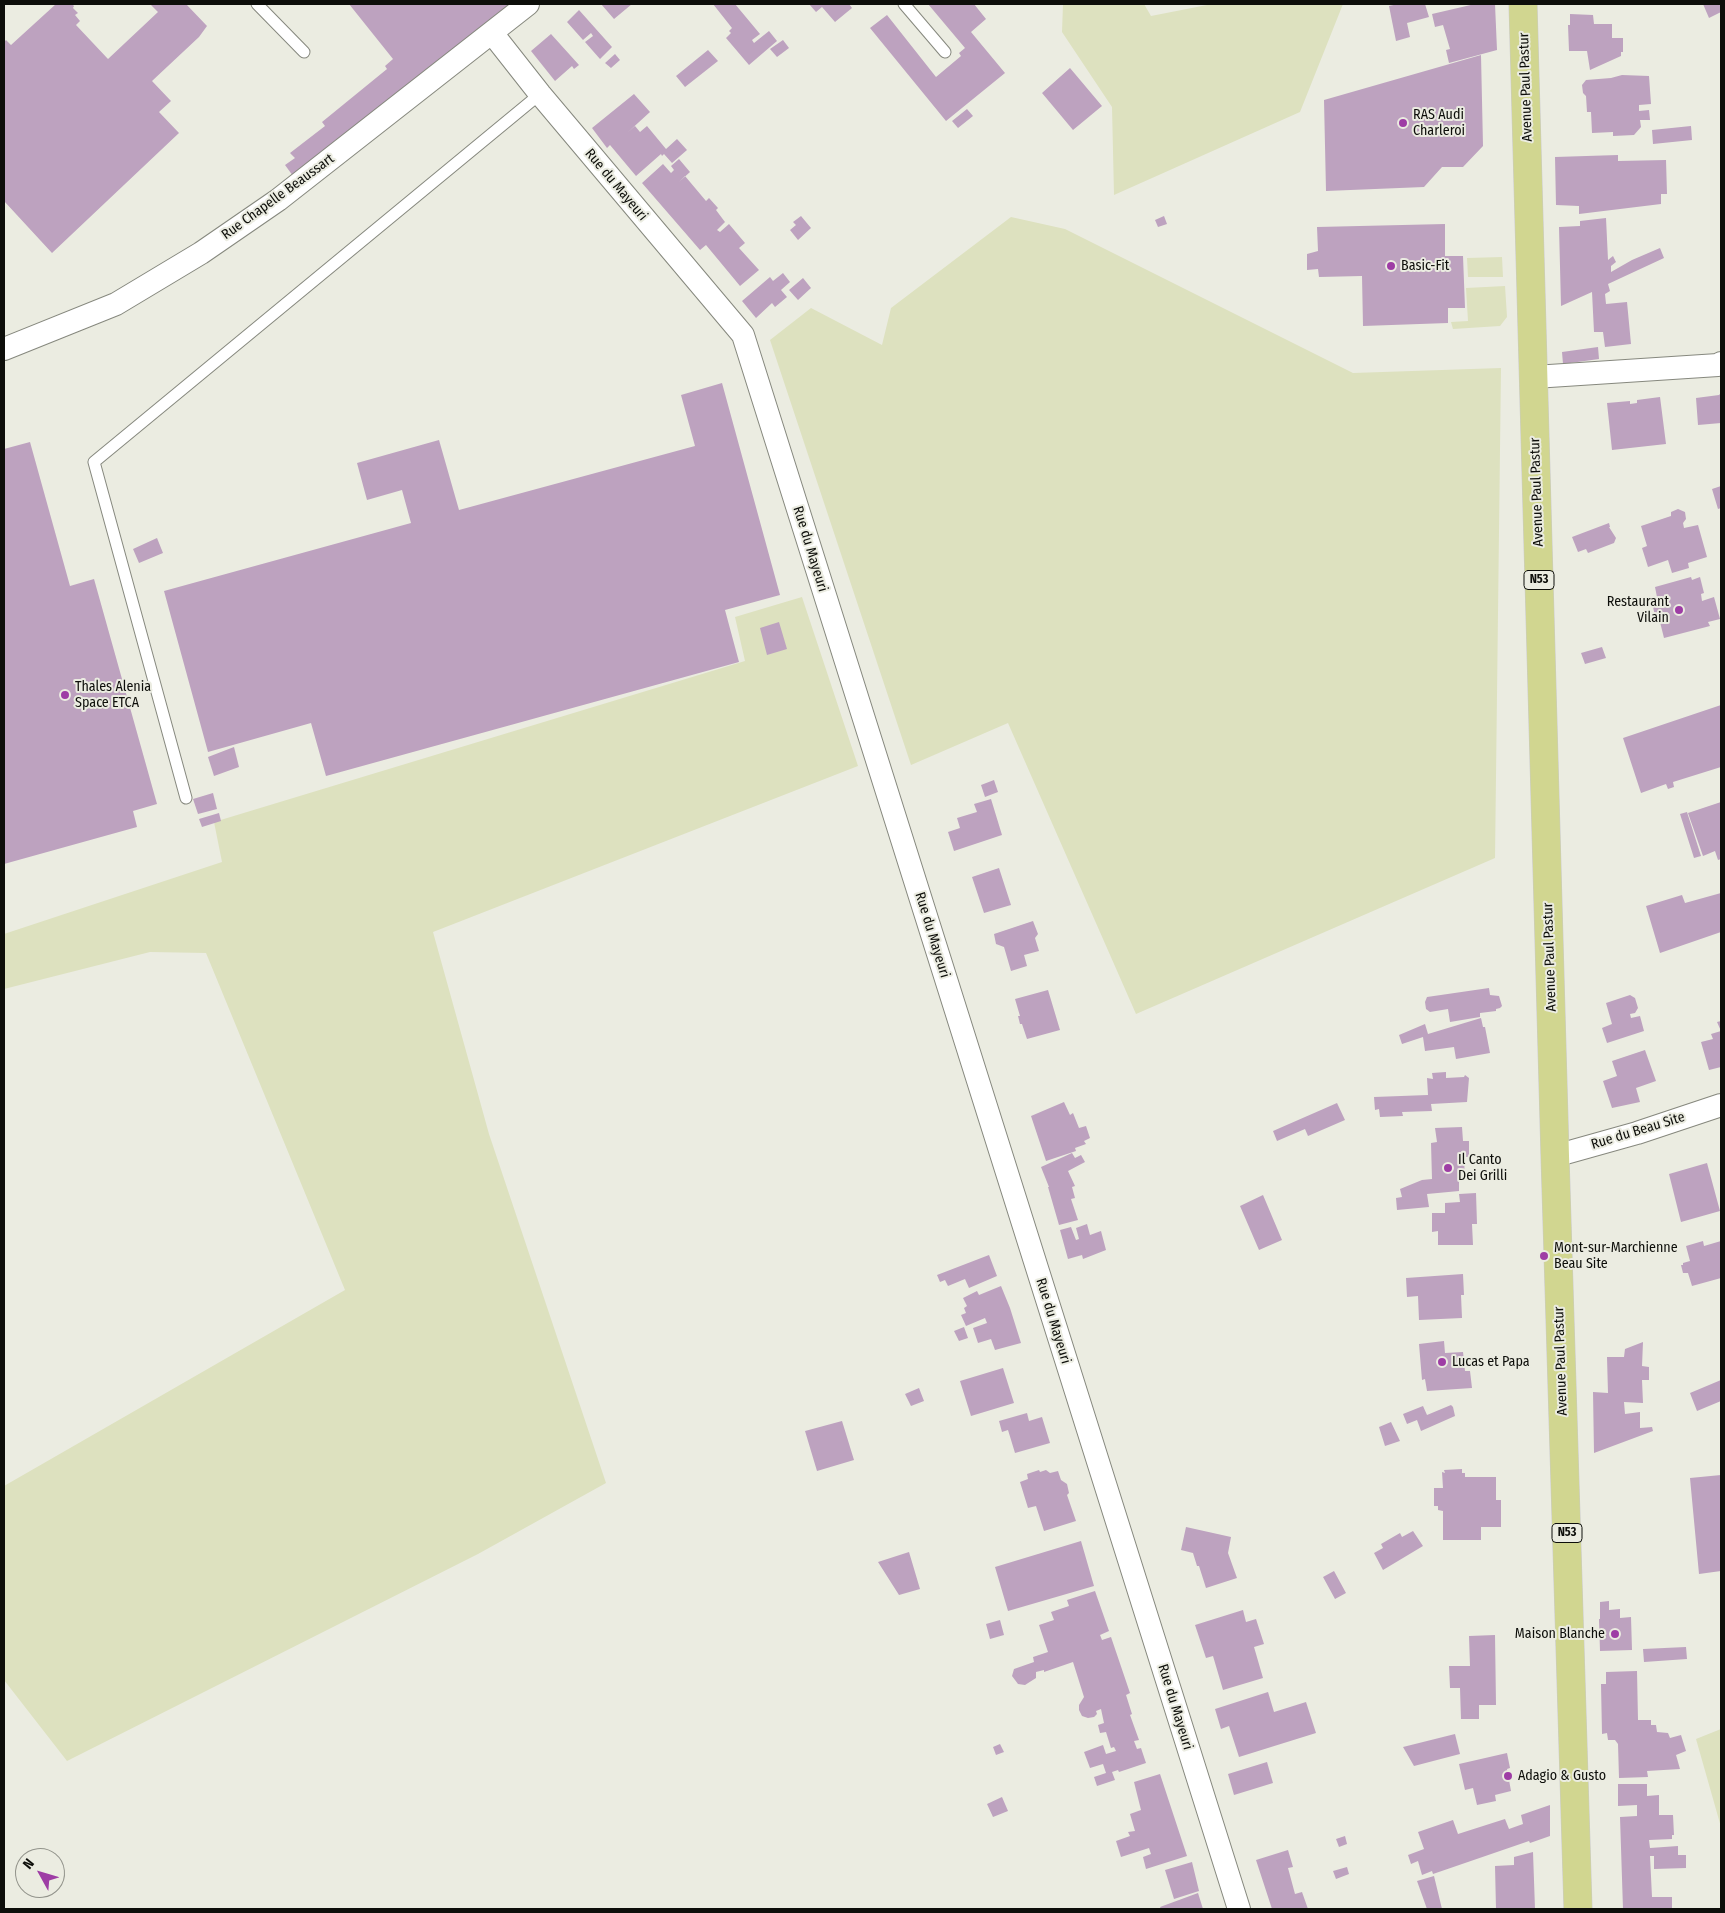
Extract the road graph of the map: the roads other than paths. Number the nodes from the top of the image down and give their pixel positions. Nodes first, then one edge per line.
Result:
1 (257, 4) edge
2 (528, 4) edge
3 (904, 4) edge
4 (1523, 4) edge
5 (492, 33) junction
6 (304, 52) dead end
7 (945, 52) dead end
8 (540, 94) junction
9 (4, 349) edge
10 (1721, 363) edge
11 (1534, 377) junction
12 (186, 798) dead end
13 (1721, 1104) edge
14 (1555, 1156) junction
15 (1239, 1909) edge
16 (1578, 1909) edge

1 - 6 lane
2 - 5 street, Rue Chapelle Beaussart
3 - 7 lane
4 - 11 main road, Avenue Paul Pastur / N53
5 - 8 street, Rue du Mayeuri
5 - 9 street, Rue Chapelle Beaussart
8 - 12 lane
8 - 15 street, Rue du Mayeuri
10 - 11 street
11 - 14 main road, Avenue Paul Pastur / N53
13 - 14 street, Rue du Beau Site
14 - 16 main road, Avenue Paul Pastur / N53

